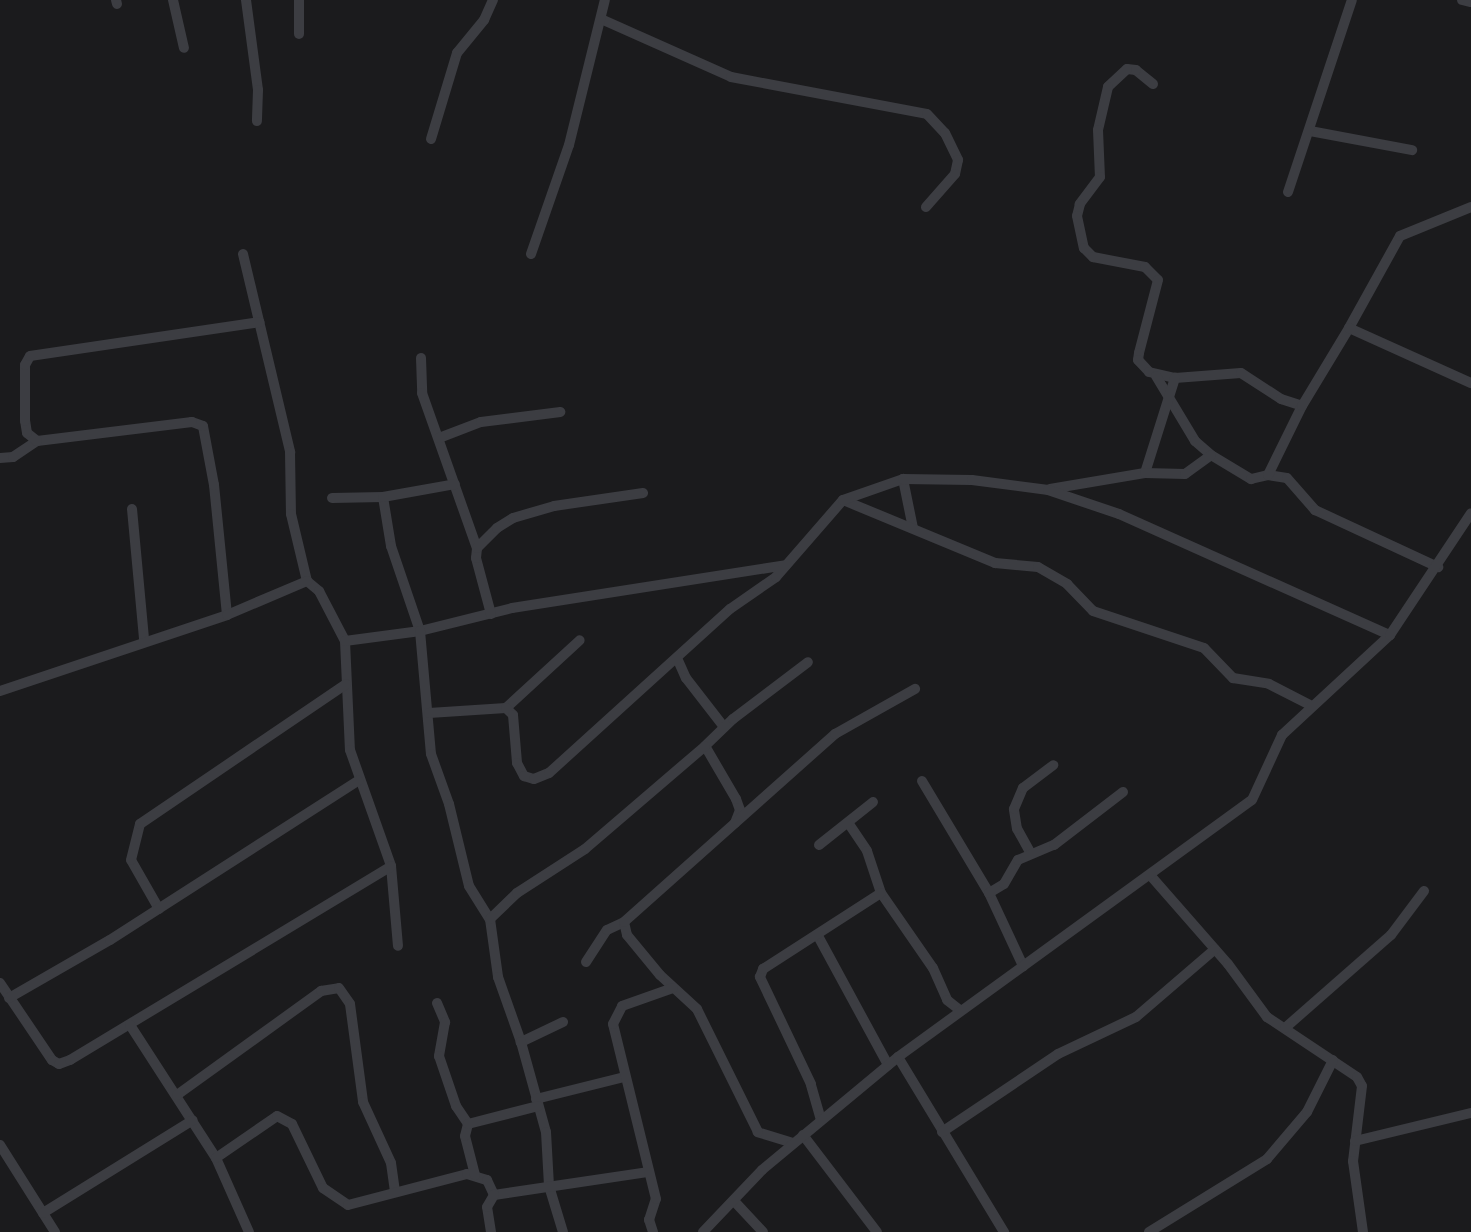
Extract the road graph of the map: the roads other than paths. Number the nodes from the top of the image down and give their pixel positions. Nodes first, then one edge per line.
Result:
1 (173, 0) edge
2 (246, 0) edge
3 (298, 0) edge
4 (493, 0) edge
5 (605, 0) edge
6 (1352, 0) edge
7 (1462, 0) edge
8 (1471, 2) edge
9 (601, 19) junction
10 (299, 34) dead end
11 (184, 48) dead end
12 (1153, 84) dead end
13 (257, 122) dead end
14 (1310, 131) junction
15 (431, 139) dead end
16 (1412, 150) dead end
17 (1288, 192) dead end
18 (926, 206) dead end
19 (1471, 207) edge
20 (243, 254) dead end
21 (531, 254) dead end
22 (259, 322) junction
23 (1349, 328) junction
24 (421, 358) dead end
25 (1156, 376) junction
26 (1175, 378) junction
27 (1471, 384) edge
28 (1170, 396) junction
29 (1302, 406) junction
30 (560, 412) dead end
31 (439, 438) junction
32 (36, 442) junction
33 (1211, 456) junction
34 (0, 458) edge
35 (1145, 473) junction
36 (1268, 475) junction
37 (902, 479) junction
38 (454, 484) junction
39 (1048, 490) junction
40 (643, 493) dead end
41 (383, 497) junction
42 (332, 498) dead end
43 (843, 500) junction
44 (132, 509) dead end
45 (1471, 513) edge
46 (913, 528) junction
47 (478, 548) junction
48 (786, 565) junction
49 (1438, 567) junction
50 (307, 581) junction
51 (491, 614) junction
52 (227, 615) junction
53 (420, 631) junction
54 (1390, 635) junction
55 (144, 640) junction
56 (580, 640) dead end
57 (345, 641) junction
58 (678, 658) junction
59 (808, 662) dead end
60 (346, 684) junction
61 (1, 689) edge
62 (916, 689) dead end
63 (1312, 706) junction
64 (506, 708) junction
65 (429, 713) junction
66 (724, 727) junction
67 (705, 746) junction
68 (1053, 765) dead end
69 (358, 781) junction
70 (922, 781) dead end
71 (1124, 792) dead end
72 (873, 802) dead end
73 (735, 824) junction
74 (848, 824) junction
75 (819, 845) dead end
76 (1030, 852) junction
77 (391, 866) junction
78 (1150, 875) junction
79 (1424, 891) dead end
80 (881, 893) junction
81 (989, 893) junction
82 (159, 909) junction
83 (490, 919) junction
84 (624, 922) junction
85 (818, 936) junction
86 (398, 946) dead end
87 (1215, 949) junction
88 (586, 962) dead end
89 (1023, 966) junction
90 (0, 983) edge
91 (673, 988) junction
92 (9, 998) junction
93 (437, 1003) dead end
94 (960, 1010) junction
95 (563, 1022) dead end
96 (130, 1025) junction
97 (1285, 1028) junction
98 (521, 1042) junction
99 (898, 1057) junction
100 (1333, 1060) junction
101 (888, 1064) junction
102 (624, 1077) junction
103 (177, 1095) junction
104 (537, 1102) junction
105 (1471, 1112) edge
106 (193, 1120) junction
107 (821, 1120) junction
108 (468, 1124) junction
109 (942, 1132) junction
110 (803, 1135) junction
111 (1355, 1141) junction
112 (793, 1143) junction
113 (0, 1145) edge
114 (216, 1158) junction
115 (647, 1172) junction
116 (474, 1175) junction
117 (549, 1186) junction
118 (395, 1190) junction
119 (494, 1195) junction
120 (735, 1202) junction
121 (43, 1213) junction
122 (56, 1232) edge
123 (249, 1232) edge
124 (491, 1232) edge
125 (563, 1232) edge
126 (653, 1232) edge
127 (703, 1232) edge
128 (763, 1232) edge
129 (877, 1232) edge
130 (1004, 1232) edge
131 (1149, 1232) edge
132 (1363, 1232) edge

1 - 11 street
2 - 13 street
3 - 10 street
4 - 15 street
5 - 9 street
6 - 14 street
7 - 8 street
9 - 18 street
9 - 21 street
12 - 25 street
14 - 16 street
14 - 17 street
19 - 23 street
20 - 22 street
22 - 32 street
22 - 50 street
23 - 27 street
23 - 29 street
24 - 31 street
25 - 26 street
25 - 28 street
26 - 28 street
26 - 29 street
28 - 33 street
28 - 35 street
29 - 36 street
30 - 31 street
31 - 38 street
32 - 34 street
32 - 52 street
33 - 35 street
33 - 36 street
35 - 39 street
36 - 49 street
37 - 39 street
37 - 43 street
37 - 46 street
38 - 41 street
38 - 47 street
39 - 54 street
40 - 47 street
41 - 42 street
41 - 53 street
43 - 46 street
43 - 48 street
44 - 55 street
45 - 49 street
46 - 63 street
47 - 51 street
48 - 51 street
48 - 58 street
49 - 54 street
50 - 52 street
50 - 57 street
51 - 53 street
52 - 55 street
53 - 57 street
53 - 65 street
54 - 63 street
55 - 61 street
56 - 64 street
57 - 60 street
58 - 64 street
58 - 66 street
59 - 66 street
60 - 69 street
60 - 82 street
62 - 73 street
63 - 78 street
64 - 65 street
65 - 83 street
66 - 67 street
67 - 73 street
67 - 83 street
68 - 76 street
69 - 77 street
69 - 82 street
70 - 81 street
71 - 76 street
72 - 74 street
73 - 84 street
74 - 75 street
74 - 80 street
76 - 81 street
77 - 86 street
77 - 96 street
78 - 87 street
78 - 89 street
79 - 97 street
80 - 85 street
80 - 94 street
81 - 89 street
82 - 92 street
83 - 98 street
84 - 88 street
84 - 91 street
85 - 101 street
85 - 107 street
87 - 97 street
87 - 109 street
89 - 94 street
90 - 92 street
91 - 102 street
91 - 112 street
92 - 96 street
93 - 108 street
94 - 99 street
95 - 98 street
96 - 103 street
97 - 100 street
98 - 104 street
99 - 101 street
99 - 109 street
100 - 111 street
100 - 131 street
101 - 107 street
102 - 104 street
102 - 115 street
103 - 106 street
103 - 118 street
104 - 108 street
104 - 117 street
105 - 111 street
106 - 114 street
106 - 121 street
107 - 110 street
108 - 116 street
109 - 130 street
110 - 112 street
110 - 129 street
111 - 132 street
112 - 120 street
113 - 121 street
114 - 118 street
114 - 123 street
115 - 117 street
115 - 126 street
116 - 118 street
116 - 119 street
117 - 119 street
117 - 125 street
119 - 124 street
120 - 127 street
120 - 128 street
121 - 122 street

